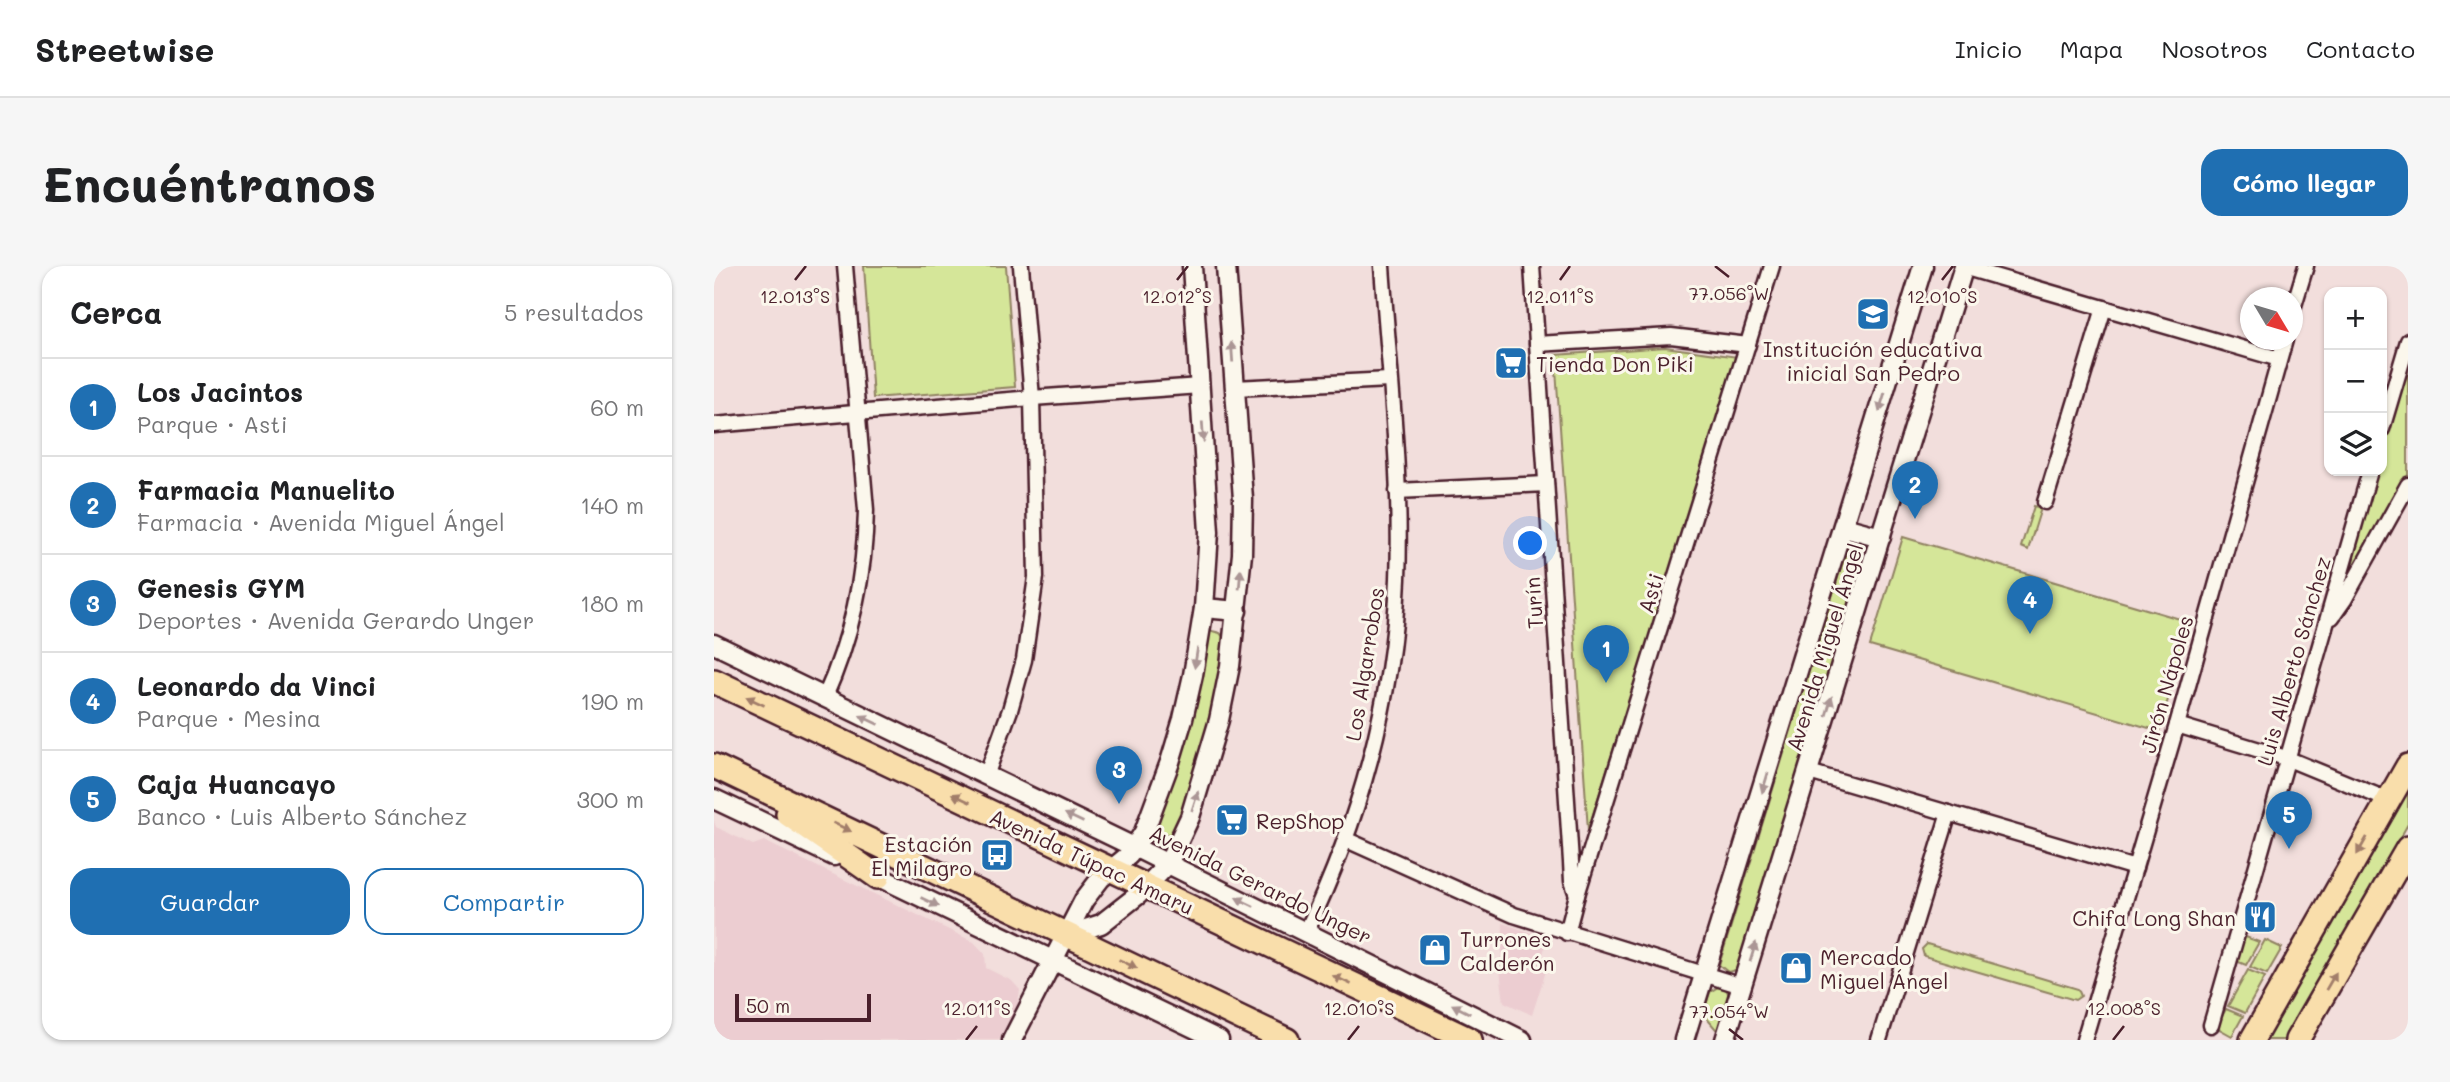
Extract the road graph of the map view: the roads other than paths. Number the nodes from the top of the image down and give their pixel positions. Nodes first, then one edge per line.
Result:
1 (845, 266) edge
2 (1021, 266) edge
3 (1192, 266) edge
4 (1226, 266) edge
5 (1382, 266) edge
6 (1532, 266) edge
7 (1772, 266) edge
8 (1923, 266) edge
9 (2305, 266) edge
10 (1964, 267) edge
11 (2299, 287) edge
12 (2104, 308) junction
13 (1537, 344) junction
14 (1748, 345) junction
15 (2282, 350) edge
16 (2407, 350) edge
17 (2280, 359) junction
18 (1389, 380) junction
19 (1200, 386) junction
20 (1235, 388) junction
21 (1032, 398) junction
22 (857, 413) junction
23 (2387, 413) edge
24 (714, 425) edge
25 (2369, 476) edge
26 (1546, 484) junction
27 (2408, 485) edge
28 (1397, 491) junction
29 (2045, 502) dead end
30 (1844, 527) junction
31 (1881, 537) junction
32 (1204, 608) junction
33 (1237, 611) junction
34 (2325, 627) junction
35 (714, 644) edge
36 (714, 681) edge
37 (824, 699) junction
38 (2177, 725) junction
39 (2286, 758) junction
40 (2408, 766) edge
41 (724, 771) edge
42 (1809, 772) junction
43 (986, 776) junction
44 (714, 799) edge
45 (2388, 800) junction
46 (1949, 813) junction
47 (1347, 840) junction
48 (1136, 848) junction
49 (2408, 848) edge
50 (1168, 864) junction
51 (2135, 868) junction
52 (1111, 870) junction
53 (878, 877) junction
54 (1146, 887) junction
55 (1577, 895) junction
56 (1306, 932) junction
57 (1567, 933) junction
58 (1067, 935) junction
59 (1053, 962) junction
60 (1705, 975) junction
61 (1742, 986) junction
62 (2211, 1025) dead end
63 (1012, 1040) edge
64 (1219, 1040) edge
65 (1287, 1040) edge
66 (1470, 1040) edge
67 (1522, 1040) edge
68 (1684, 1040) edge
69 (1725, 1040) edge
70 (1879, 1040) edge
71 (2084, 1040) edge
72 (2252, 1040) edge
73 (2297, 1040) edge

1 - 22 street
2 - 21 street
3 - 19 street
20 -> 4 street
5 - 18 street, Los Algarrobos
6 - 13 street, Turín
7 - 14 street, Asti
8 -> 30 street, Avenida Miguel Ángel
9 - 11 street
10 - 12 street
10 - 31 street, Avenida Miguel Ángel
12 - 17 street
12 - 29 street
13 - 14 street
13 - 26 street, Turín
14 - 55 street, Asti
15 - 17 street, Jirón Nápoles
16 - 23 street
17 - 38 street, Jirón Nápoles
18 - 20 street
18 - 28 street, Los Algarrobos
19 - 21 street
19 -> 32 street
33 -> 20 street
21 - 22 street
21 - 43 street
22 - 24 street
22 - 37 street
25 - 34 street, Luis Alberto Sánchez
26 - 28 street
26 - 55 street, Turín
27 - 34 street
28 - 47 street, Los Algarrobos
30 - 31 street
30 -> 60 street, Avenida Miguel Ángel
42 -> 31 street, Avenida Miguel Ángel
32 - 33 street
32 -> 48 street
50 -> 33 street
34 - 39 street, Luis Alberto Sánchez
35 - 37 street, Avenida Gerardo Unger
52 -> 36 main road, Avenida Túpac Amaru
43 -> 37 street, Avenida Gerardo Unger
38 - 39 street
38 - 51 street, Jirón Nápoles
39 - 45 street
39 - 62 street, Luis Alberto Sánchez
40 - 45 main road
41 - 53 main road
41 -> 58 main road
42 - 46 street
61 -> 42 street, Avenida Miguel Ángel
48 -> 43 street, Avenida Gerardo Unger
44 - 53 street
45 -> 72 main road
46 - 51 street
46 - 70 street
47 - 56 street, Los Algarrobos
47 - 57 street
48 - 50 street, Avenida Gerardo Unger
48 - 52 street
73 -> 49 main road
50 - 54 street
56 -> 50 street, Avenida Gerardo Unger
51 - 71 street, Jirón Nápoles
52 - 54 main road, Avenida Túpac Amaru
52 - 58 street
53 -> 59 street
54 - 58 street
66 -> 54 main road, Avenida Túpac Amaru
55 - 57 street, Asti
67 -> 56 street, Avenida Gerardo Unger
57 - 60 street
58 - 59 street
58 -> 65 main road
59 - 63 street
59 - 64 street
60 - 61 street
60 - 68 street, Avenida Miguel Ángel
61 - 69 street, Avenida Miguel Ángel

